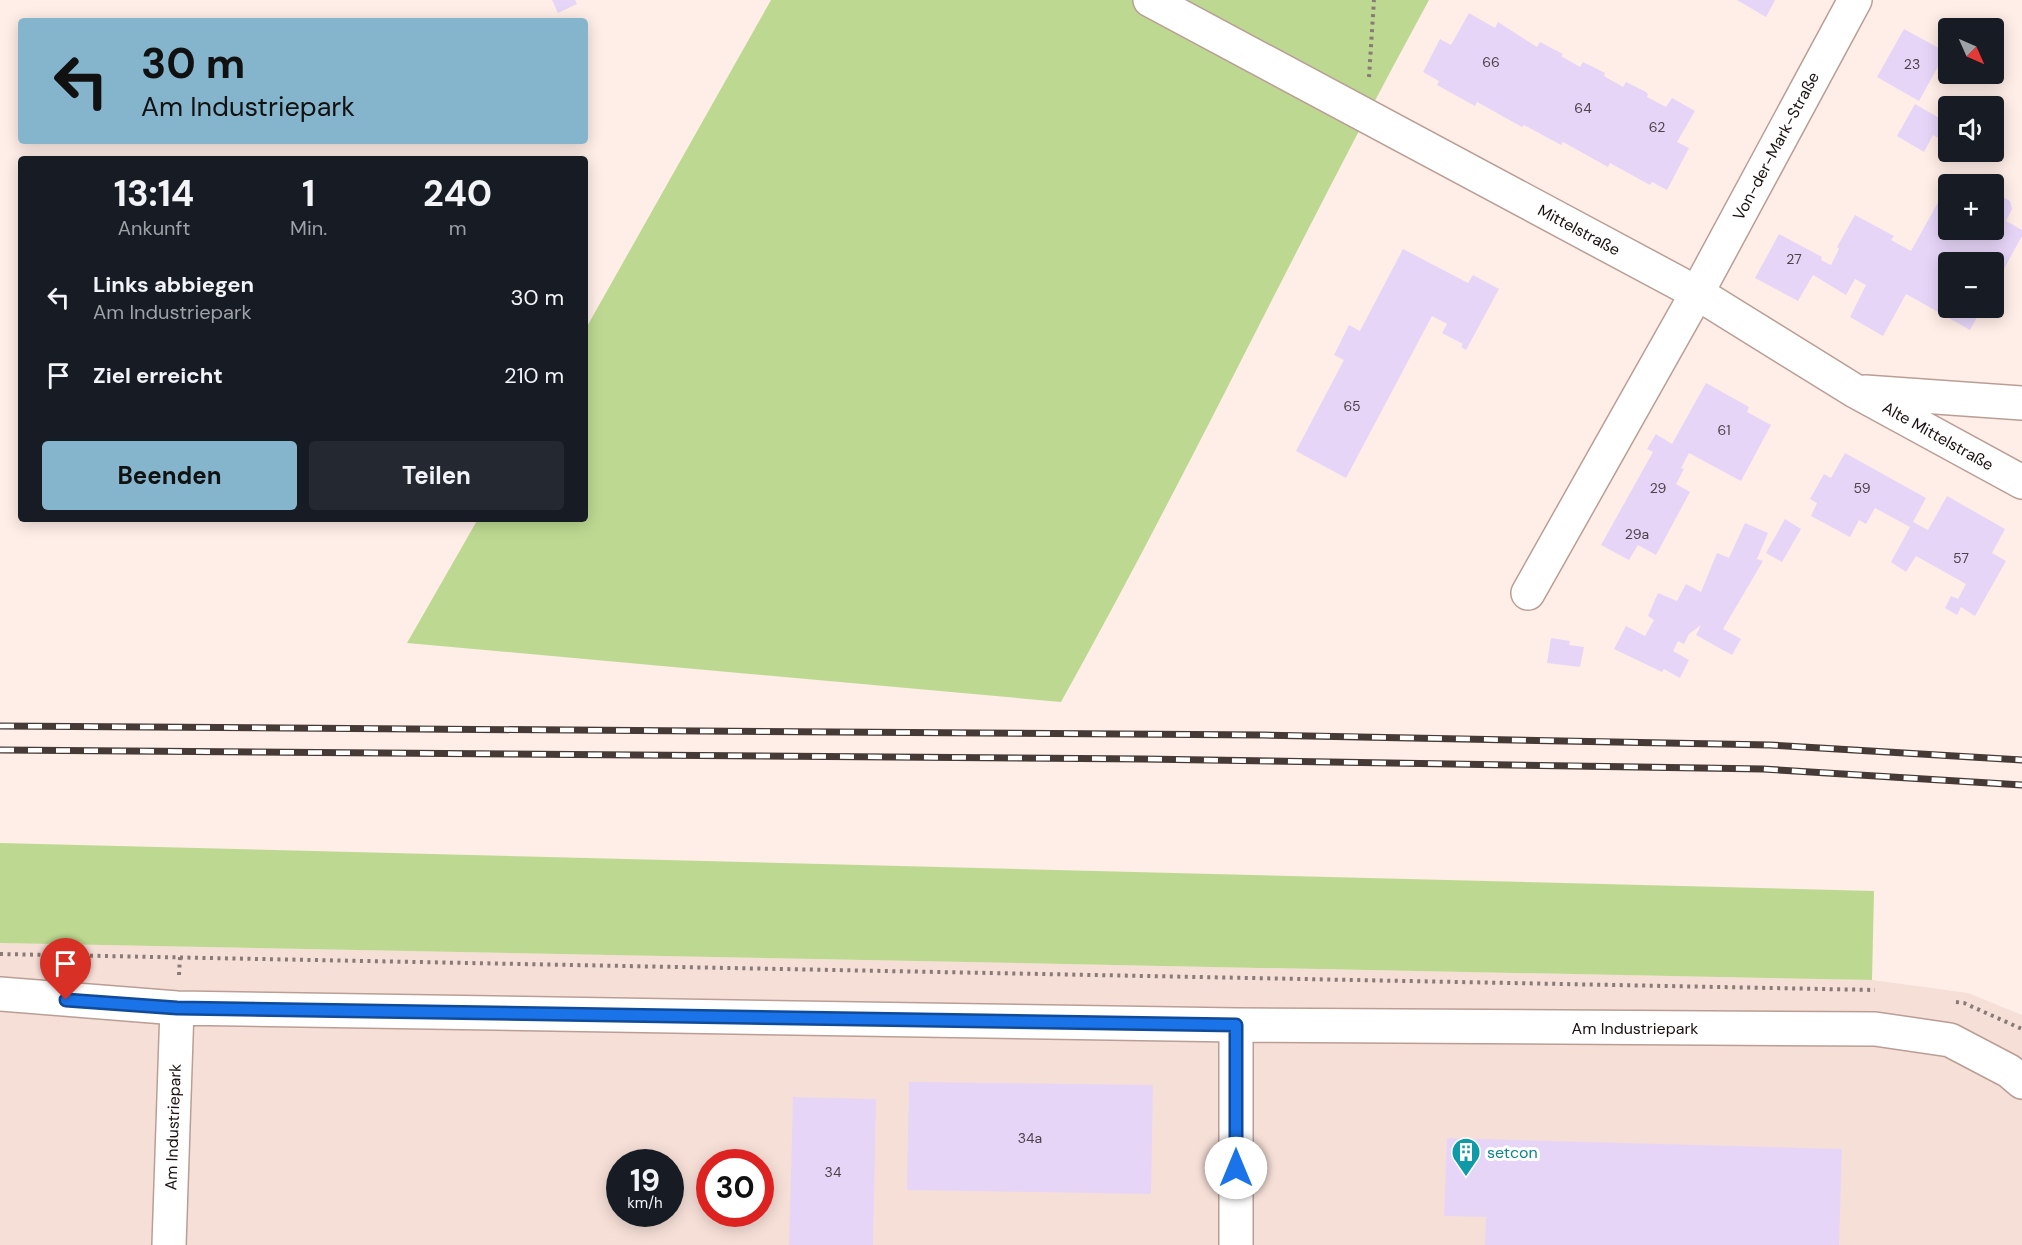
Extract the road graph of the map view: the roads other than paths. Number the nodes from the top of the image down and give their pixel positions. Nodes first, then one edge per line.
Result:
1 (1150, 0) edge
2 (1855, 0) edge
3 (1697, 293) junction
4 (1855, 391) junction
5 (2022, 402) edge
6 (2022, 482) edge
7 (1528, 593) dead end
8 (0, 994) edge
9 (177, 1008) junction
10 (1236, 1025) junction
11 (2022, 1082) edge
12 (169, 1245) edge
13 (1236, 1245) edge

1 - 3 street, Mittelstraße
2 - 3 street, Von-der-Mark-Straße
3 - 4 street, Mittelstraße
3 - 7 street, Von-der-Mark-Straße
4 - 5 street, Mittelstraße
4 - 6 street, Alte Mittelstraße
8 - 9 street, Am Industriepark
9 - 10 street, Am Industriepark
9 - 12 street, Am Industriepark
10 - 11 street, Am Industriepark
10 - 13 street

